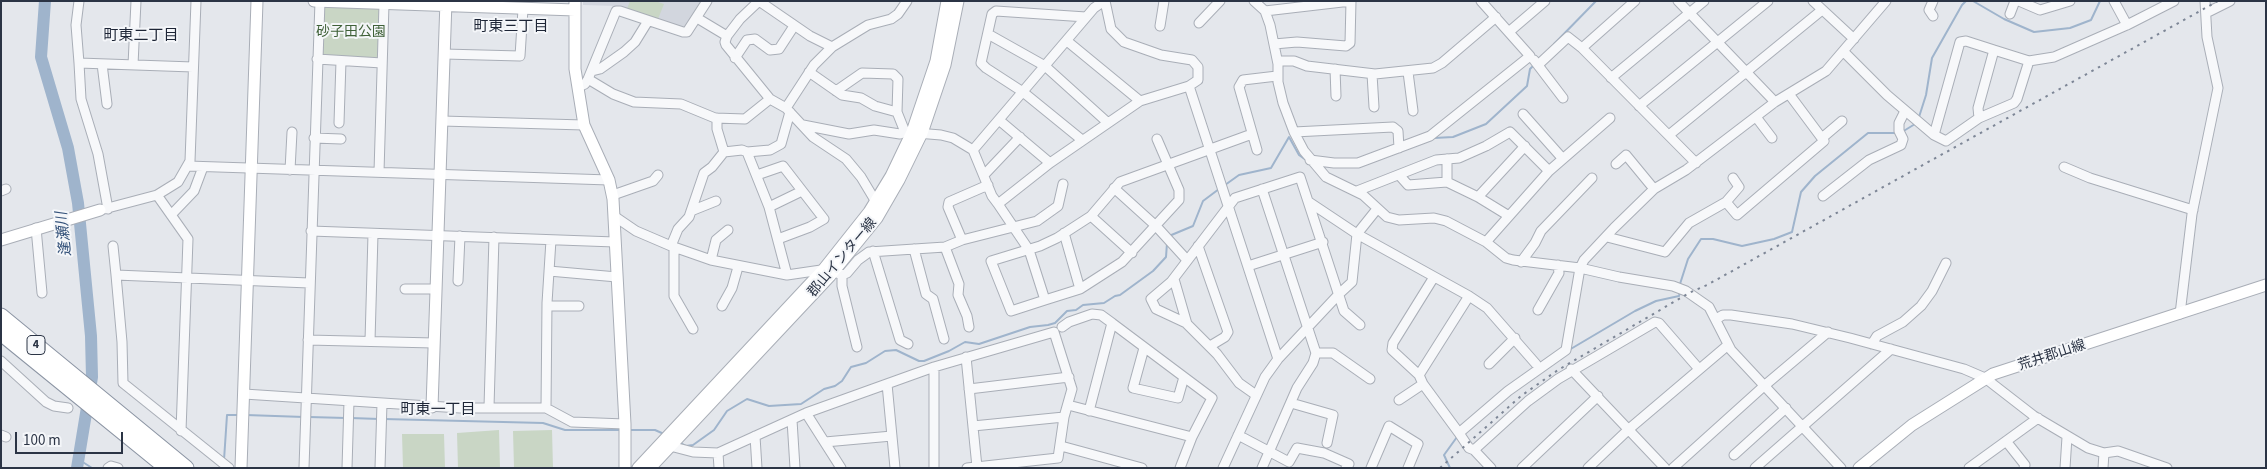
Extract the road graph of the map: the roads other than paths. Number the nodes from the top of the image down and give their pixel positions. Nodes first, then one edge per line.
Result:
1 (79, 1) edge
2 (136, 1) edge
3 (196, 1) edge
4 (258, 1) edge
5 (314, 1) edge
6 (320, 1) edge
7 (707, 1) edge
8 (907, 1) edge
9 (947, 1) edge
10 (958, 1) edge
11 (1105, 1) edge
12 (1164, 1) edge
13 (1220, 1) edge
14 (1254, 1) edge
15 (1351, 1) edge
16 (1481, 1) edge
17 (1635, 1) edge
18 (1678, 1) edge
19 (1704, 1) edge
20 (1768, 1) edge
21 (1886, 1) edge
22 (1933, 1) edge
23 (2017, 1) edge
24 (2070, 1) edge
25 (2114, 1) edge
26 (2174, 1) edge
27 (2204, 1) edge
28 (2230, 1) edge
29 (1815, 2) edge
30 (1540, 3) edge
31 (384, 4) junction
32 (446, 4) edge
33 (575, 6) edge
34 (523, 9) junction
35 (1822, 10) junction
36 (1265, 11) junction
37 (1690, 13) junction
38 (2206, 13) junction
39 (2010, 14) dead end
40 (1496, 16) junction
41 (1933, 16) dead end
42 (1086, 17) junction
43 (697, 18) junction
44 (648, 21) junction
45 (1199, 23) dead end
46 (2127, 25) junction
47 (794, 26) junction
48 (1160, 26) dead end
49 (1510, 31) junction
50 (988, 34) junction
51 (727, 36) junction
52 (1854, 40) junction
53 (1067, 41) junction
54 (1717, 42) junction
55 (1274, 44) junction
56 (832, 47) junction
57 (1582, 48) junction
58 (1994, 50) junction
59 (1844, 52) junction
60 (444, 54) junction
61 (1530, 56) junction
62 (735, 58) junction
63 (317, 60) junction
64 (341, 60) junction
65 (2029, 61) junction
66 (1278, 62) junction
67 (79, 63) junction
68 (382, 63) junction
69 (102, 64) junction
70 (133, 65) junction
71 (1538, 65) junction
72 (1045, 66) junction
73 (193, 68) junction
74 (1335, 69) junction
75 (1747, 71) junction
76 (809, 72) junction
77 (1408, 72) junction
78 (1372, 74) junction
79 (590, 75) junction
80 (1277, 76) junction
81 (1611, 78) junction
82 (1189, 86) junction
83 (578, 88) junction
84 (836, 91) junction
85 (1022, 92) junction
86 (1789, 94) junction
87 (1336, 96) dead end
88 (1563, 98) dead end
89 (770, 99) junction
90 (1140, 101) junction
91 (1775, 102) junction
92 (107, 104) dead end
93 (1639, 106) junction
94 (1374, 107) dead end
95 (788, 110) junction
96 (1905, 111) junction
97 (897, 112) junction
98 (1413, 112) dead end
99 (1522, 114) dead end
100 (1756, 117) junction
101 (717, 118) junction
102 (1610, 118) dead end
103 (1979, 118) junction
104 (999, 120) junction
105 (442, 121) junction
106 (1842, 121) dead end
107 (1107, 122) junction
108 (339, 123) dead end
109 (584, 125) junction
110 (803, 125) junction
111 (292, 132) dead end
112 (1294, 132) junction
113 (913, 133) junction
114 (1252, 134) junction
115 (1669, 135) junction
116 (1934, 135) junction
117 (1020, 137) junction
118 (314, 138) junction
119 (1772, 138) dead end
120 (1822, 138) junction
121 (341, 139) dead end
122 (1157, 139) dead end
123 (1082, 140) junction
124 (1525, 146) junction
125 (1399, 148) junction
126 (1208, 149) junction
127 (973, 150) junction
128 (1257, 150) dead end
129 (724, 152) junction
130 (747, 152) junction
131 (1447, 159) junction
132 (1563, 159) junction
133 (1310, 160) junction
134 (1050, 163) junction
135 (1168, 163) junction
136 (1696, 163) junction
137 (1616, 164) dead end
138 (188, 166) junction
139 (203, 167) junction
140 (2064, 168) dead end
141 (251, 169) junction
142 (290, 170) junction
143 (313, 170) junction
144 (1549, 171) junction
145 (379, 172) junction
146 (441, 173) junction
147 (658, 175) dead end
148 (757, 175) junction
149 (984, 175) junction
150 (1400, 176) junction
151 (1592, 178) dead end
152 (1734, 178) dead end
153 (609, 180) junction
154 (1447, 182) junction
155 (1063, 184) dead end
156 (988, 185) junction
157 (1114, 188) junction
158 (1262, 189) junction
159 (1654, 189) junction
160 (802, 191) junction
161 (1356, 191) junction
162 (157, 195) junction
163 (613, 195) junction
164 (1823, 196) dead end
165 (1478, 197) junction
166 (716, 201) dead end
167 (876, 202) junction
168 (1308, 202) junction
169 (1726, 202) junction
170 (998, 204) junction
171 (769, 207) junction
172 (1228, 208) junction
173 (104, 209) junction
174 (1377, 209) junction
175 (2193, 210) junction
176 (691, 212) junction
177 (171, 215) junction
178 (614, 216) junction
179 (1091, 216) junction
180 (1509, 216) junction
181 (1156, 226) junction
182 (1015, 227) junction
183 (36, 228) junction
184 (728, 230) dead end
185 (311, 232) junction
186 (1064, 233) junction
187 (373, 234) junction
188 (1357, 234) junction
189 (3, 236) edge
190 (439, 236) junction
191 (460, 236) junction
192 (1607, 237) junction
193 (494, 238) junction
194 (778, 239) junction
195 (552, 240) junction
196 (962, 240) junction
197 (615, 242) junction
198 (1322, 242) junction
199 (1486, 242) junction
200 (113, 246) dead end
201 (1198, 246) junction
202 (673, 247) junction
203 (945, 247) junction
204 (914, 249) junction
205 (1029, 250) junction
206 (873, 251) junction
207 (1132, 253) junction
208 (1285, 255) junction
209 (711, 260) junction
210 (1187, 260) junction
211 (1521, 262) junction
212 (1946, 263) dead end
213 (1558, 265) junction
214 (1248, 266) junction
215 (738, 267) junction
216 (1580, 268) junction
217 (549, 271) junction
218 (833, 272) junction
219 (116, 275) junction
220 (787, 275) junction
221 (617, 276) junction
222 (187, 277) junction
223 (1434, 277) junction
224 (1174, 279) junction
225 (248, 280) junction
226 (458, 281) dead end
227 (309, 283) junction
228 (2266, 285) edge
229 (405, 289) dead end
230 (1080, 289) junction
231 (436, 290) junction
232 (42, 294) dead end
233 (1338, 294) junction
234 (1468, 296) junction
235 (1045, 300) junction
236 (547, 306) junction
237 (579, 306) dead end
238 (722, 306) dead end
239 (1538, 310) dead end
240 (2180, 314) junction
241 (1, 316) edge
242 (1716, 318) junction
243 (1112, 324) junction
244 (1187, 324) junction
245 (1360, 324) dead end
246 (969, 327) dead end
247 (1062, 327) dead end
248 (1308, 328) junction
249 (693, 329) dead end
250 (1828, 332) junction
251 (1, 333) edge
252 (1515, 338) junction
253 (944, 339) dead end
254 (308, 340) junction
255 (370, 341) junction
256 (434, 344) junction
257 (908, 344) dead end
258 (1872, 344) junction
259 (1728, 345) junction
260 (1210, 346) junction
261 (857, 347) dead end
262 (1144, 348) junction
263 (1892, 349) junction
264 (1316, 353) junction
265 (966, 358) junction
266 (1278, 359) junction
267 (1, 361) edge
268 (1489, 364) dead end
269 (1536, 364) dead end
270 (934, 367) junction
271 (1571, 369) junction
272 (1700, 370) junction
273 (1419, 375) junction
274 (1068, 377) junction
275 (1184, 377) junction
276 (1985, 378) junction
277 (1370, 379) dead end
278 (70, 381) junction
279 (887, 384) junction
280 (1423, 384) junction
281 (1764, 386) junction
282 (969, 389) junction
283 (244, 394) junction
284 (1256, 395) junction
285 (1598, 396) junction
286 (306, 398) junction
287 (1399, 400) dead end
288 (349, 401) junction
289 (382, 403) junction
290 (1291, 403) junction
291 (1068, 405) junction
292 (432, 407) junction
293 (489, 407) junction
294 (68, 408) dead end
295 (546, 408) junction
296 (1786, 408) junction
297 (1090, 411) junction
298 (108, 412) junction
299 (806, 413) junction
300 (1064, 417) junction
301 (2038, 418) junction
302 (792, 420) junction
303 (626, 424) junction
304 (974, 426) junction
305 (1803, 426) junction
306 (1629, 429) junction
307 (181, 431) junction
308 (1460, 433) junction
309 (1238, 435) junction
310 (755, 436) junction
311 (892, 436) junction
312 (1192, 437) junction
313 (2066, 437) junction
314 (2006, 441) junction
315 (825, 442) junction
316 (1327, 443) dead end
317 (670, 446) junction
318 (1060, 446) junction
319 (1474, 450) junction
320 (718, 453) junction
321 (1269, 453) junction
322 (2104, 453) junction
323 (1734, 455) dead end
324 (1289, 462) junction
325 (2143, 464) edge
326 (977, 467) edge
327 (1350, 467) edge
328 (1488, 467) edge
329 (108, 468) edge
330 (118, 468) edge
331 (167, 468) edge
332 (186, 468) edge
333 (230, 468) edge
334 (241, 468) edge
335 (304, 468) edge
336 (346, 468) edge
337 (380, 468) edge
338 (625, 468) edge
339 (638, 468) edge
340 (650, 468) edge
341 (719, 468) edge
342 (757, 468) edge
343 (795, 468) edge
344 (841, 468) edge
345 (894, 468) edge
346 (934, 468) edge
347 (968, 468) edge
348 (1142, 468) edge
349 (1180, 468) edge
350 (1223, 468) edge
351 (1262, 468) edge
352 (1297, 468) edge
353 (1371, 468) edge
354 (1408, 468) edge
355 (1522, 468) edge
356 (1588, 468) edge
357 (1664, 468) edge
358 (1673, 468) edge
359 (1755, 468) edge
360 (1841, 468) edge
361 (1859, 468) edge
362 (1969, 468) edge
363 (2024, 468) edge
364 (2065, 468) edge
365 (2103, 468) edge
366 (2167, 468) edge

1 - 67 street
2 - 70 street
3 - 73 street
4 - 141 street
5 - 6 street
6 - 31 street
6 - 63 street
7 - 43 street
8 - 56 street
9 - 113 street
10 - 113 street, 郡山インター線
11 - 42 street
11 - 82 street
12 - 48 street
13 - 45 street
14 - 36 street
15 - 36 street
15 - 55 street
16 - 40 street
17 - 57 street
18 - 37 street
19 - 37 street
20 - 54 street
21 - 52 street
22 - 41 street
23 - 24 street
23 - 39 street
25 - 46 street
26 - 46 street
27 - 38 street
28 - 38 street
29 - 35 street
30 - 49 street
31 - 32 street
31 - 68 street
32 - 34 street
32 - 60 street
33 - 34 street
33 - 83 street
34 - 60 street
35 - 52 street
35 - 75 street
36 - 55 street
37 - 54 street
37 - 81 street
38 - 175 street
40 - 49 street
40 - 77 street
42 - 50 street
42 - 53 street
43 - 44 street
43 - 51 street
44 - 79 street
44 - 79 street
46 - 65 street
47 - 51 street
47 - 56 street
47 - 62 street
49 - 61 street
50 - 72 street
50 - 85 street
51 - 62 street
52 - 59 street
53 - 72 street
53 - 90 street
54 - 75 street
54 - 93 street
55 - 66 street
56 - 76 street
57 - 71 street
57 - 81 street
58 - 65 street
58 - 103 street
58 - 116 street
59 - 86 street
59 - 96 street
60 - 105 street
61 - 71 street
61 - 125 street
62 - 89 street
63 - 64 street
63 - 118 street
64 - 68 street
64 - 108 street
65 - 103 street
66 - 74 street
66 - 80 street
67 - 69 street
67 - 173 street
68 - 145 street
69 - 70 street
69 - 92 street
70 - 73 street
71 - 88 street
72 - 85 street
72 - 107 street
73 - 138 street
74 - 78 street
74 - 87 street
75 - 91 street
75 - 115 street
76 - 84 street
76 - 95 street
77 - 78 street
77 - 98 street
78 - 94 street
79 - 83 street
79 - 101 street
80 - 112 street
80 - 114 street
81 - 93 street
82 - 90 street
82 - 126 street
83 - 109 street
84 - 97 street
84 - 97 street
85 - 104 street
85 - 123 street
86 - 91 street
86 - 120 street
89 - 95 street
89 - 101 street
90 - 107 street
91 - 100 street
93 - 115 street
95 - 110 street
95 - 130 street
96 - 116 street
96 - 164 street
97 - 113 street
99 - 132 street
100 - 119 street
100 - 136 street
101 - 129 street
102 - 132 street
103 - 116 street
104 - 117 street
104 - 127 street
105 - 109 street
105 - 146 street
106 - 120 street
107 - 123 street
109 - 153 street
110 - 113 street
110 - 167 street
111 - 142 street
112 - 125 street
112 - 133 street
113 - 127 street
113 - 167 street
113 - 218 street, 郡山インター線
114 - 126 street
114 - 128 street
115 - 136 street
117 - 134 street
117 - 149 street
118 - 121 street
118 - 143 street
120 - 169 street
122 - 135 street
123 - 134 street
124 - 131 street
124 - 144 street
124 - 165 street
125 - 133 street
126 - 135 street
126 - 172 street
127 - 149 street
129 - 130 street
129 - 176 street
130 - 148 street
131 - 150 street
131 - 154 street
132 - 144 street
133 - 161 street
134 - 170 street
135 - 157 street
135 - 181 street
136 - 159 street
137 - 159 street
138 - 139 street
138 - 162 street
139 - 141 street
139 - 177 street
140 - 175 street
141 - 142 street
141 - 225 street
142 - 143 street
143 - 145 street
143 - 185 street
144 - 180 street
145 - 146 street
146 - 153 street
146 - 190 street
147 - 163 street
148 - 160 street
148 - 171 street
149 - 156 street
150 - 154 street
150 - 161 street
151 - 211 street
152 - 169 street
153 - 163 street
154 - 165 street
155 - 182 street
156 - 170 street
156 - 196 street
157 - 179 street
157 - 181 street
158 - 168 street
158 - 172 street
158 - 208 street
159 - 192 street
160 - 171 street
160 - 194 street
161 - 174 street
162 - 173 street
162 - 177 street
163 - 178 street
165 - 180 street
166 - 176 street
167 - 218 street
168 - 188 street
168 - 198 street
169 - 192 street
170 - 182 street
171 - 194 street
172 - 201 street
172 - 214 street
173 - 183 street
174 - 188 street
174 - 199 street
175 - 240 street
176 - 202 street
177 - 222 street
178 - 197 street
178 - 202 street
179 - 186 street
179 - 207 street
180 - 199 street
181 - 207 street
181 - 210 street
182 - 196 street
182 - 205 street
183 - 189 street
183 - 232 street
184 - 209 street
185 - 187 street
185 - 227 street
186 - 205 street
186 - 230 street
187 - 190 street
187 - 255 street
188 - 223 street
188 - 233 street
190 - 191 street
190 - 231 street
191 - 193 street
191 - 226 street
192 - 216 street
193 - 195 street
193 - 293 street
194 - 220 street
195 - 197 street
195 - 217 street
196 - 203 street
197 - 221 street
198 - 208 street
198 - 233 street
199 - 211 street
200 - 219 street
201 - 210 street
201 - 260 street
202 - 209 street
202 - 249 street
203 - 204 street
203 - 246 street
204 - 206 street
204 - 253 street
205 - 235 street
205 - 235 street
206 - 218 street
206 - 257 street
207 - 230 street
208 - 214 street
208 - 248 street
209 - 215 street
210 - 224 street
211 - 213 street
212 - 258 street
213 - 216 street
213 - 239 street
214 - 266 street
215 - 220 street
215 - 238 street
216 - 242 street
216 - 308 street
217 - 221 street
217 - 236 street
218 - 220 street
218 - 261 street
218 - 317 street, 郡山インター線
218 - 339 street
219 - 222 street
219 - 307 street
221 - 303 street
222 - 225 street
222 - 307 street
223 - 234 street
223 - 273 street
224 - 244 street
224 - 244 street
225 - 227 street
225 - 283 street
227 - 254 street
228 - 240 street, 荒井郡山線
229 - 231 street
230 - 235 street
231 - 256 street
233 - 245 street
233 - 248 street
234 - 252 street
234 - 273 street
236 - 237 street
236 - 295 street
240 - 276 street, 荒井郡山線
241 - 278 highway, 4
242 - 250 street
242 - 259 street
243 - 247 street
243 - 262 street
243 - 297 street
244 - 260 street
248 - 264 street
248 - 266 street
250 - 258 street
250 - 281 street
251 - 278 highway, 4
252 - 268 street
252 - 269 street
254 - 255 street
254 - 286 street
255 - 256 street
256 - 292 street
258 - 263 street
259 - 272 street
259 - 281 street
260 - 284 street
262 - 275 street
262 - 275 street
263 - 276 street
263 - 305 street
264 - 277 street
264 - 290 street
265 - 270 street
265 - 274 street
265 - 282 street
266 - 284 street
267 - 294 street
270 - 279 street
270 - 346 street
271 - 272 street
271 - 285 street
271 - 319 street
272 - 306 street
273 - 280 street
274 - 282 street
274 - 291 street
275 - 312 street
276 - 301 street
276 - 361 street, 荒井郡山線
278 - 298 highway, 4
279 - 299 street
279 - 311 street
280 - 287 street
280 - 308 street
281 - 296 street
281 - 358 street
282 - 304 street
283 - 286 street
283 - 334 street
284 - 309 street
285 - 306 street
285 - 355 street
286 - 288 street
286 - 335 street
288 - 289 street
288 - 336 street
289 - 292 street
289 - 337 street
290 - 316 street
290 - 321 street
291 - 297 street
291 - 300 street
292 - 293 street
293 - 295 street
295 - 303 street
296 - 305 street
296 - 323 street
297 - 312 street
298 - 331 highway, 4
298 - 332 highway, 4
299 - 302 street
299 - 315 street
300 - 304 street
300 - 318 street
301 - 313 street
301 - 314 street
302 - 310 street
302 - 343 street
303 - 338 street
304 - 326 street
305 - 359 street
305 - 360 street
306 - 356 street
306 - 357 street
307 - 333 street
308 - 319 street
309 - 321 street
309 - 350 street
310 - 320 street
310 - 342 street
311 - 315 street
311 - 345 street
312 - 349 street
313 - 322 street
313 - 364 street
314 - 362 street
314 - 363 street
315 - 344 street
317 - 320 street
317 - 340 street, 郡山インター線
318 - 326 street
318 - 348 street
319 - 328 street
320 - 341 street
321 - 324 street
321 - 351 street
322 - 325 street
322 - 365 street
324 - 327 street
324 - 352 street
325 - 366 street
326 - 347 street
329 - 330 street
353 - 354 street

